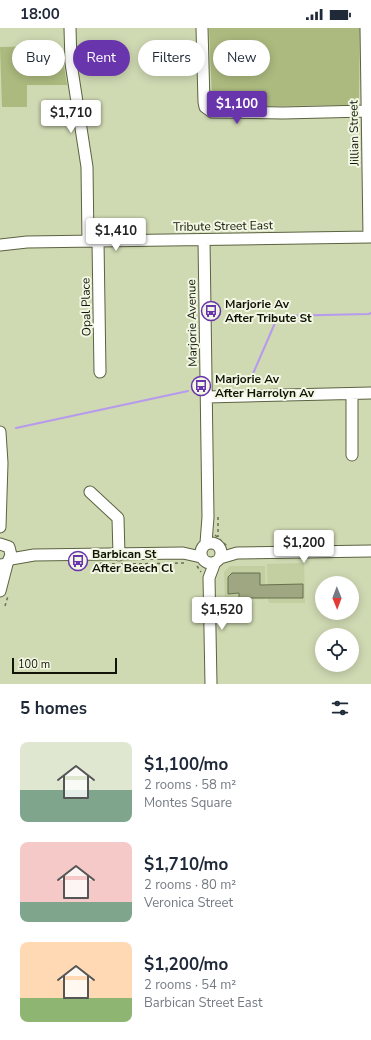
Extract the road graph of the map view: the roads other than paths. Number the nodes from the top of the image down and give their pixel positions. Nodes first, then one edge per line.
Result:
1 (70, 28) edge
2 (202, 28) edge
3 (366, 28) edge
4 (367, 111) junction
5 (370, 237) edge
6 (0, 240) edge
7 (204, 240) junction
8 (93, 241) junction
9 (27, 242) junction
10 (0, 245) edge
11 (100, 372) dead end
12 (371, 393) edge
13 (352, 394) junction
14 (207, 396) junction
15 (0, 432) edge
16 (352, 455) dead end
17 (1, 491) edge
18 (90, 492) dead end
19 (0, 527) edge
20 (212, 550) junction
21 (371, 551) edge
22 (6, 555) edge
23 (119, 555) junction
24 (0, 589) edge
25 (211, 684) edge

1 - 8 street, Opal Place
2 - 4 street
3 - 4 street, Jillian Street
4 - 5 street, Jillian Street
5 - 7 street, Tribute Street East
6 - 9 street, Tribute Street East
7 - 8 street, Tribute Street East
7 - 14 street, Marjorie Avenue
8 - 9 street, Tribute Street East
8 - 11 street, Opal Place
9 - 10 street, Tribute Street East
12 - 13 street
13 - 14 street
13 - 16 street
14 - 20 street, Marjorie Avenue
15 - 17 street
17 - 19 street
18 - 23 street
19 - 22 street
20 - 21 street
20 - 23 street
20 - 25 street, Marjorie Avenue
22 - 23 street
22 - 24 street

